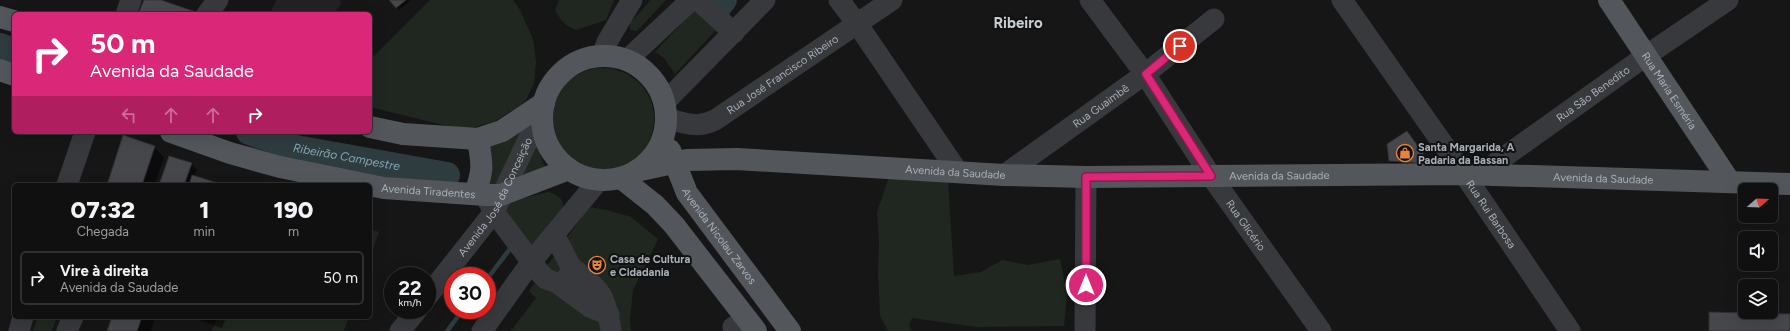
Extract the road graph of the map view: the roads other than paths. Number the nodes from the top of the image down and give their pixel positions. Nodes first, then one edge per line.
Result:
1 (131, 0) edge
2 (218, 0) edge
3 (632, 0) edge
4 (691, 0) edge
5 (698, 0) edge
6 (765, 0) edge
7 (839, 0) edge
8 (892, 0) edge
9 (1090, 0) edge
10 (1609, 0) edge
11 (1728, 0) edge
12 (1347, 2) edge
13 (127, 12) edge
14 (209, 12) edge
15 (0, 17) edge
16 (1214, 19) dead end
17 (12, 21) edge
18 (858, 25) junction
19 (734, 33) junction
20 (1647, 55) junction
21 (602, 56) junction
22 (627, 60) junction
23 (0, 70) edge
24 (12, 74) edge
25 (1146, 74) junction
26 (543, 107) junction
27 (665, 118) junction
28 (372, 127) edge
29 (84, 134) edge
30 (177, 134) edge
31 (478, 138) junction
32 (674, 162) junction
33 (569, 169) junction
34 (958, 172) junction
35 (628, 174) junction
36 (1472, 174) junction
37 (1004, 175) junction
38 (1211, 176) junction
39 (1086, 177) junction
40 (599, 180) junction
41 (1730, 182) junction
42 (68, 183) edge
43 (359, 183) edge
44 (1790, 184) edge
45 (372, 186) edge
46 (489, 199) junction
47 (554, 234) junction
48 (532, 261) junction
49 (571, 267) junction
50 (436, 283) edge
51 (557, 283) junction
52 (596, 301) junction
53 (22, 319) edge
54 (72, 319) edge
55 (410, 319) edge
56 (610, 323) edge
57 (746, 326) edge
58 (19, 331) edge
59 (67, 331) edge
60 (400, 331) edge
61 (482, 331) edge
62 (790, 331) edge
63 (1085, 331) edge
64 (1321, 331) edge
65 (1570, 331) edge

1 - 13 street
2 - 14 street
3 - 21 street
4 - 22 street
5 - 19 street
6 - 19 street
7 - 18 street
8 - 18 street, Rua José Francisco Ribeiro
9 - 25 street, Rua Glicério
10 - 20 main road, Rua Maria Esméria
11 - 20 street, Rua São Benedito
12 - 36 street, Rua Rui Barbosa
15 - 17 main road
16 - 25 street, Rua Guaimbê
18 - 27 street, Rua José Francisco Ribeiro
18 - 34 street
19 - 27 street
20 - 36 street, Rua São Benedito
20 - 41 main road, Rua Maria Esméria
21 - 22 main road
21 - 26 main road
22 - 27 main road
23 - 24 main road
25 - 37 street, Rua Guaimbê
25 - 38 street, Rua Glicério
26 - 31 main road
26 - 33 main road
26 - 46 street, Avenida José da Conceição
27 - 32 main road, Avenida Nicolau Zarvos
27 - 35 main road
28 - 31 main road
29 - 42 street
30 - 43 main road, Avenida Tiradentes
31 - 46 main road
32 - 34 main road, Avenida da Saudade
32 - 35 main road, Avenida da Saudade
32 - 62 main road, Avenida Nicolau Zarvos
33 - 40 main road
33 - 46 main road, Avenida Tiradentes
34 - 37 main road, Avenida da Saudade
35 - 40 main road
35 - 57 main road
36 - 38 main road, Avenida da Saudade
36 - 41 main road, Avenida da Saudade
36 - 65 street, Rua Rui Barbosa
37 - 39 main road, Avenida da Saudade
38 - 39 main road, Avenida da Saudade
38 - 64 street, Rua Glicério
39 - 63 street
40 - 47 street
41 - 44 main road, Avenida da Saudade
45 - 46 main road, Avenida Tiradentes
46 - 48 street
46 - 50 street, Avenida José da Conceição
47 - 48 street
47 - 49 street
48 - 51 street
48 - 61 street
49 - 51 street
49 - 52 street
51 - 52 street
52 - 56 street
53 - 58 street
54 - 59 street
55 - 60 street

